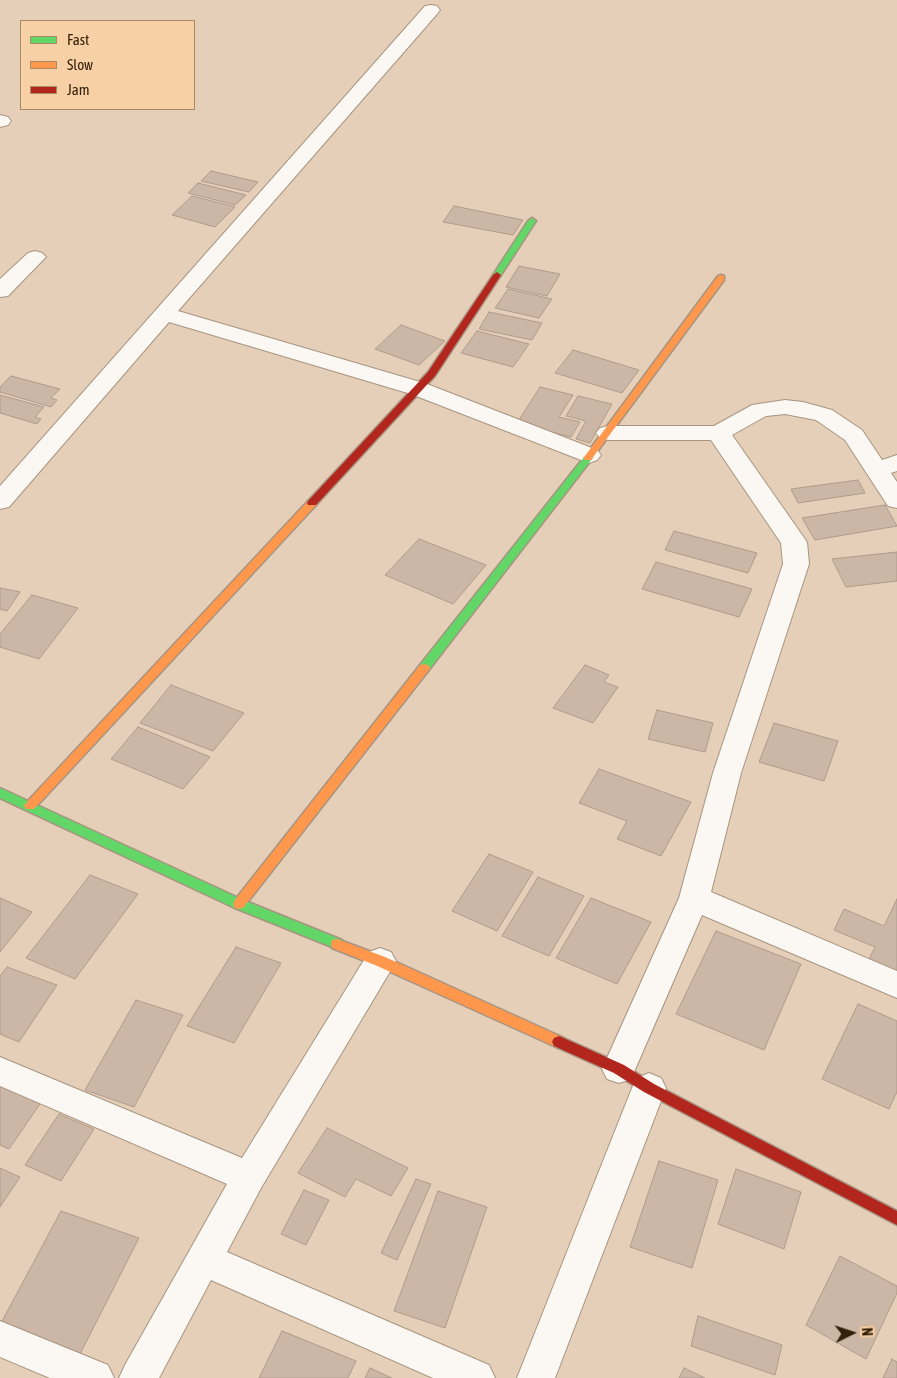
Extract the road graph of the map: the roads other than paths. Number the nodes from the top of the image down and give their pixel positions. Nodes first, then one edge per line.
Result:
1 (431, 10) dead end
2 (532, 221) dead end
3 (35, 257) dead end
4 (721, 278) dead end
5 (0, 291) edge
6 (164, 314) junction
7 (419, 389) junction
8 (608, 433) junction
9 (718, 433) junction
10 (589, 455) junction
11 (886, 466) edge
12 (897, 500) edge
13 (0, 501) edge
14 (0, 793) edge
15 (30, 806) junction
16 (694, 898) junction
17 (239, 904) junction
18 (380, 961) junction
19 (897, 984) edge
20 (619, 1069) junction
21 (0, 1071) edge
22 (649, 1088) junction
23 (249, 1178) junction
24 (897, 1218) edge
25 (204, 1259) junction
26 (0, 1339) edge
27 (95, 1378) edge
28 (138, 1378) edge
29 (476, 1378) edge
30 (536, 1378) edge

1 - 6 street
2 - 7 street
3 - 5 street
4 - 8 street
6 - 7 street
6 - 13 street
7 - 10 street
7 - 15 street
8 - 9 street
8 - 10 street
9 - 11 street
9 - 16 street
10 - 17 street
11 - 12 street
14 - 15 street
15 - 17 street
16 - 19 street
16 - 20 street
17 - 18 street
18 - 20 street
18 - 23 street
20 - 22 street
21 - 23 street
22 - 24 street
22 - 30 street
23 - 25 street
25 - 28 street
25 - 29 street
26 - 27 street

